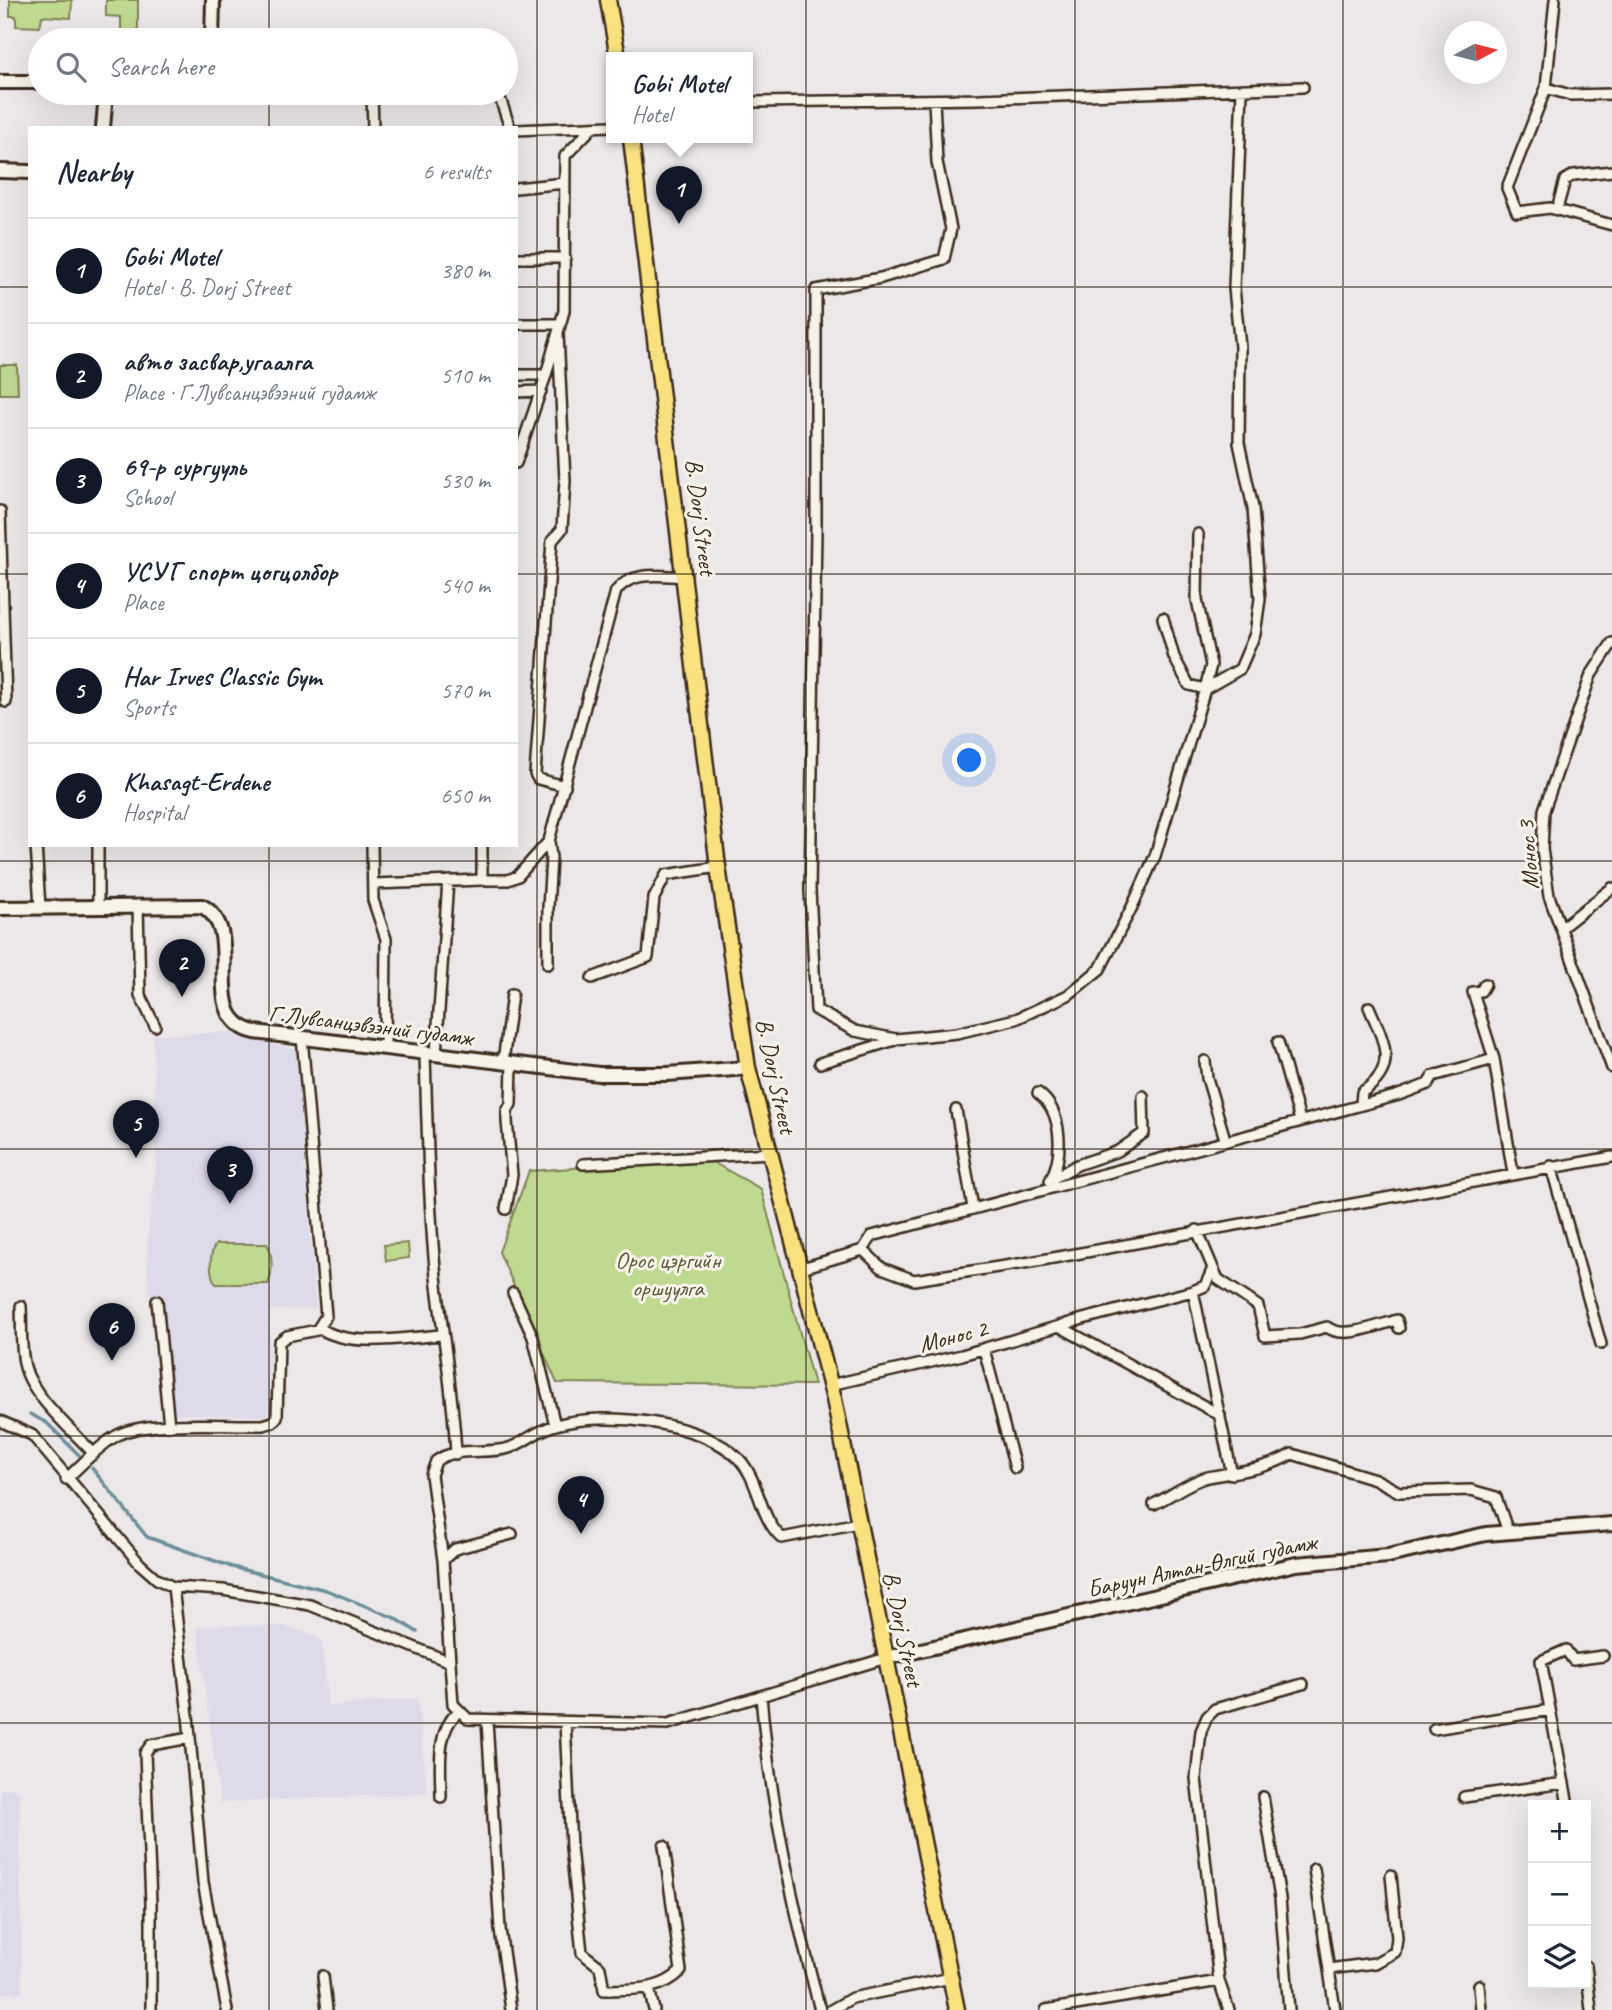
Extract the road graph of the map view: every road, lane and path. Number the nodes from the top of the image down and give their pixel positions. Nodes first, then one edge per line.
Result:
1 (214, 0) edge
2 (608, 0) edge
3 (1555, 0) edge
4 (213, 28) edge
5 (617, 52) edge
6 (0, 82) edge
7 (28, 82) edge
8 (1303, 87) dead end
9 (1546, 88) junction
10 (1242, 90) junction
11 (1612, 94) edge
12 (934, 100) junction
13 (753, 102) edge
14 (105, 105) edge
15 (372, 105) edge
16 (501, 105) edge
17 (103, 126) edge
18 (373, 126) edge
19 (509, 126) edge
20 (606, 127) edge
21 (592, 128) junction
22 (518, 130) edge
23 (632, 143) edge
24 (1612, 171) edge
25 (0, 172) edge
26 (28, 172) edge
27 (565, 183) junction
28 (518, 188) edge
29 (1557, 209) junction
30 (1612, 225) edge
31 (518, 258) edge
32 (565, 258) junction
33 (518, 324) edge
34 (560, 324) junction
35 (558, 334) junction
36 (518, 375) edge
37 (546, 375) junction
38 (541, 390) junction
39 (518, 392) edge
40 (518, 457) edge
41 (1, 511) edge
42 (1198, 534) dead end
43 (685, 576) junction
44 (1163, 618) dead end
45 (1612, 643) edge
46 (1608, 658) edge
47 (1205, 689) junction
48 (6, 702) dead end
49 (565, 786) junction
50 (549, 841) junction
51 (36, 847) edge
52 (98, 847) edge
53 (372, 847) edge
54 (482, 847) edge
55 (719, 867) junction
56 (482, 880) junction
57 (448, 881) junction
58 (373, 884) junction
59 (1612, 888) edge
60 (138, 905) junction
61 (98, 906) junction
62 (40, 907) junction
63 (0, 908) edge
64 (1561, 928) junction
65 (548, 964) dead end
66 (592, 978) dead end
67 (1485, 984) dead end
68 (512, 994) dead end
69 (1368, 1007) dead end
70 (155, 1026) dead end
71 (302, 1037) junction
72 (896, 1039) junction
73 (1278, 1042) dead end
74 (385, 1047) junction
75 (431, 1054) junction
76 (1494, 1059) junction
77 (1205, 1061) dead end
78 (508, 1063) junction
79 (820, 1063) dead end
80 (748, 1068) junction
81 (1612, 1068) edge
82 (1038, 1093) dead end
83 (1143, 1096) dead end
84 (1362, 1104) junction
85 (956, 1110) dead end
86 (1300, 1119) junction
87 (1225, 1139) junction
88 (769, 1153) junction
89 (1612, 1157) edge
90 (583, 1164) dead end
91 (1551, 1166) junction
92 (1513, 1173) junction
93 (1052, 1179) junction
94 (1045, 1188) junction
95 (973, 1208) junction
96 (506, 1209) dead end
97 (1197, 1230) junction
98 (863, 1250) junction
99 (802, 1268) junction
100 (1213, 1268) junction
101 (1193, 1291) junction
102 (513, 1293) dead end
103 (157, 1301) dead end
104 (21, 1306) dead end
105 (1059, 1326) junction
106 (319, 1328) junction
107 (1399, 1328) dead end
108 (443, 1335) junction
109 (1601, 1344) dead end
110 (984, 1349) junction
111 (830, 1385) junction
112 (1220, 1415) junction
113 (0, 1421) edge
114 (555, 1425) junction
115 (169, 1426) junction
116 (94, 1454) junction
117 (456, 1454) junction
118 (1015, 1468) dead end
119 (1232, 1474) junction
120 (66, 1479) junction
121 (1154, 1504) dead end
122 (858, 1523) junction
123 (1612, 1524) edge
124 (1508, 1532) junction
125 (512, 1534) dead end
126 (443, 1560) junction
127 (173, 1587) junction
128 (1603, 1656) dead end
129 (886, 1658) junction
130 (450, 1662) junction
131 (1303, 1684) dead end
132 (761, 1696) junction
133 (1550, 1710) junction
134 (458, 1712) junction
135 (487, 1721) junction
136 (565, 1722) junction
137 (1434, 1729) dead end
138 (190, 1738) junction
139 (1564, 1783) junction
140 (441, 1797) dead end
141 (1263, 1797) dead end
142 (1464, 1797) dead end
143 (1567, 1800) edge
144 (664, 1846) dead end
145 (1314, 1869) dead end
146 (1391, 1875) dead end
147 (1329, 1969) junction
148 (323, 1976) dead end
149 (951, 1979) junction
150 (1219, 1981) junction
151 (1479, 1985) dead end
152 (649, 1988) junction
153 (1589, 1989) edge
154 (150, 2010) edge
155 (227, 2010) edge
156 (327, 2010) edge
157 (511, 2010) edge
158 (654, 2010) edge
159 (820, 2010) edge
160 (831, 2010) edge
161 (957, 2010) edge
162 (1046, 2010) edge
163 (1229, 2010) edge
164 (1289, 2010) edge
165 (1335, 2010) edge
166 (1481, 2010) edge
167 (1591, 2010) edge

1 - 4 street
2 - 5 main road
3 - 9 street
6 - 7 street
8 - 10 street
9 - 11 street
9 - 29 street
10 - 12 street
10 - 47 street
12 - 13 street
12 - 72 street
14 - 17 street
15 - 18 street
16 - 19 street
20 - 21 street
21 - 22 street
21 - 27 street
23 - 43 main road, B. Dorj Street
24 - 29 street
25 - 26 street
27 - 28 street
27 - 32 street
29 - 30 street
31 - 32 street
32 - 34 street
33 - 34 street
34 - 35 street
35 - 37 street
35 - 49 street
36 - 37 street
37 - 38 street
38 - 39 street
38 - 40 street
41 - 48 street
42 - 47 street
43 - 49 street
43 - 55 main road, B. Dorj Street
44 - 47 street
45 - 46 street, Монос 3
46 - 64 street, Монос 3
47 - 72 street
49 - 50 street
50 - 56 street
50 - 65 street
51 - 62 street
52 - 61 street
53 - 58 street
54 - 56 street
55 - 66 street
55 - 80 main road, B. Dorj Street
56 - 57 street
57 - 58 street
57 - 75 street
58 - 74 street
59 - 64 street
60 - 61 street, Г.Лувсанцэвээний гудамж
60 - 70 street
60 - 71 street, Г.Лувсанцэвээний гудамж
61 - 62 street, Г.Лувсанцэвээний гудамж
62 - 63 street, Г.Лувсанцэвээний гудамж
64 - 81 street, Монос 3
67 - 76 street
68 - 78 street
69 - 84 street
71 - 74 street, Г.Лувсанцэвээний гудамж
71 - 106 street
72 - 79 street
73 - 86 street
74 - 75 street, Г.Лувсанцэвээний гудамж
75 - 78 street, Г.Лувсанцэвээний гудамж
75 - 108 street
76 - 84 street
76 - 92 street
77 - 87 street
78 - 80 street, Г.Лувсанцэвээний гудамж
78 - 96 street
80 - 88 main road, B. Dorj Street
82 - 93 street
83 - 93 street
84 - 86 street
85 - 95 street
86 - 87 street
87 - 94 street
88 - 90 street
88 - 99 main road, B. Dorj Street
89 - 91 street
91 - 92 street
91 - 109 street
92 - 97 street
93 - 94 street
94 - 95 street
95 - 98 street
97 - 98 street
97 - 100 street
98 - 99 street
99 - 111 main road, B. Dorj Street
100 - 101 street
100 - 107 street
101 - 105 street, Монос 2
101 - 112 street
102 - 114 street
103 - 115 street
104 - 116 street
105 - 110 street, Монос 2
105 - 112 street
106 - 108 street
106 - 115 street
108 - 117 street
110 - 111 street, Монос 2
110 - 118 street
111 - 122 main road, B. Dorj Street
112 - 119 street
113 - 120 street
114 - 117 street
114 - 122 street
115 - 116 street
116 - 120 street
117 - 126 street
119 - 121 street
119 - 124 street
120 - 127 street
122 - 129 main road, B. Dorj Street
123 - 124 street, Баруун Алтан-Өлгий гудамж
124 - 129 street, Баруун Алтан-Өлгий гудамж
125 - 126 street
126 - 130 street
127 - 130 street
127 - 138 street
128 - 133 street
129 - 132 street
129 - 149 main road, B. Dorj Street
130 - 134 street
131 - 150 street
132 - 136 street
132 - 159 street
133 - 137 street
133 - 139 street
134 - 135 street
134 - 140 street
135 - 136 street
135 - 157 street
136 - 152 street
138 - 154 street
138 - 155 street
139 - 142 street
139 - 143 street
141 - 164 street
144 - 152 street
145 - 147 street
146 - 147 street
147 - 165 street
148 - 156 street
149 - 160 street
149 - 161 main road, B. Dorj Street
150 - 162 street
150 - 163 street
151 - 166 street
152 - 158 street
153 - 167 street

